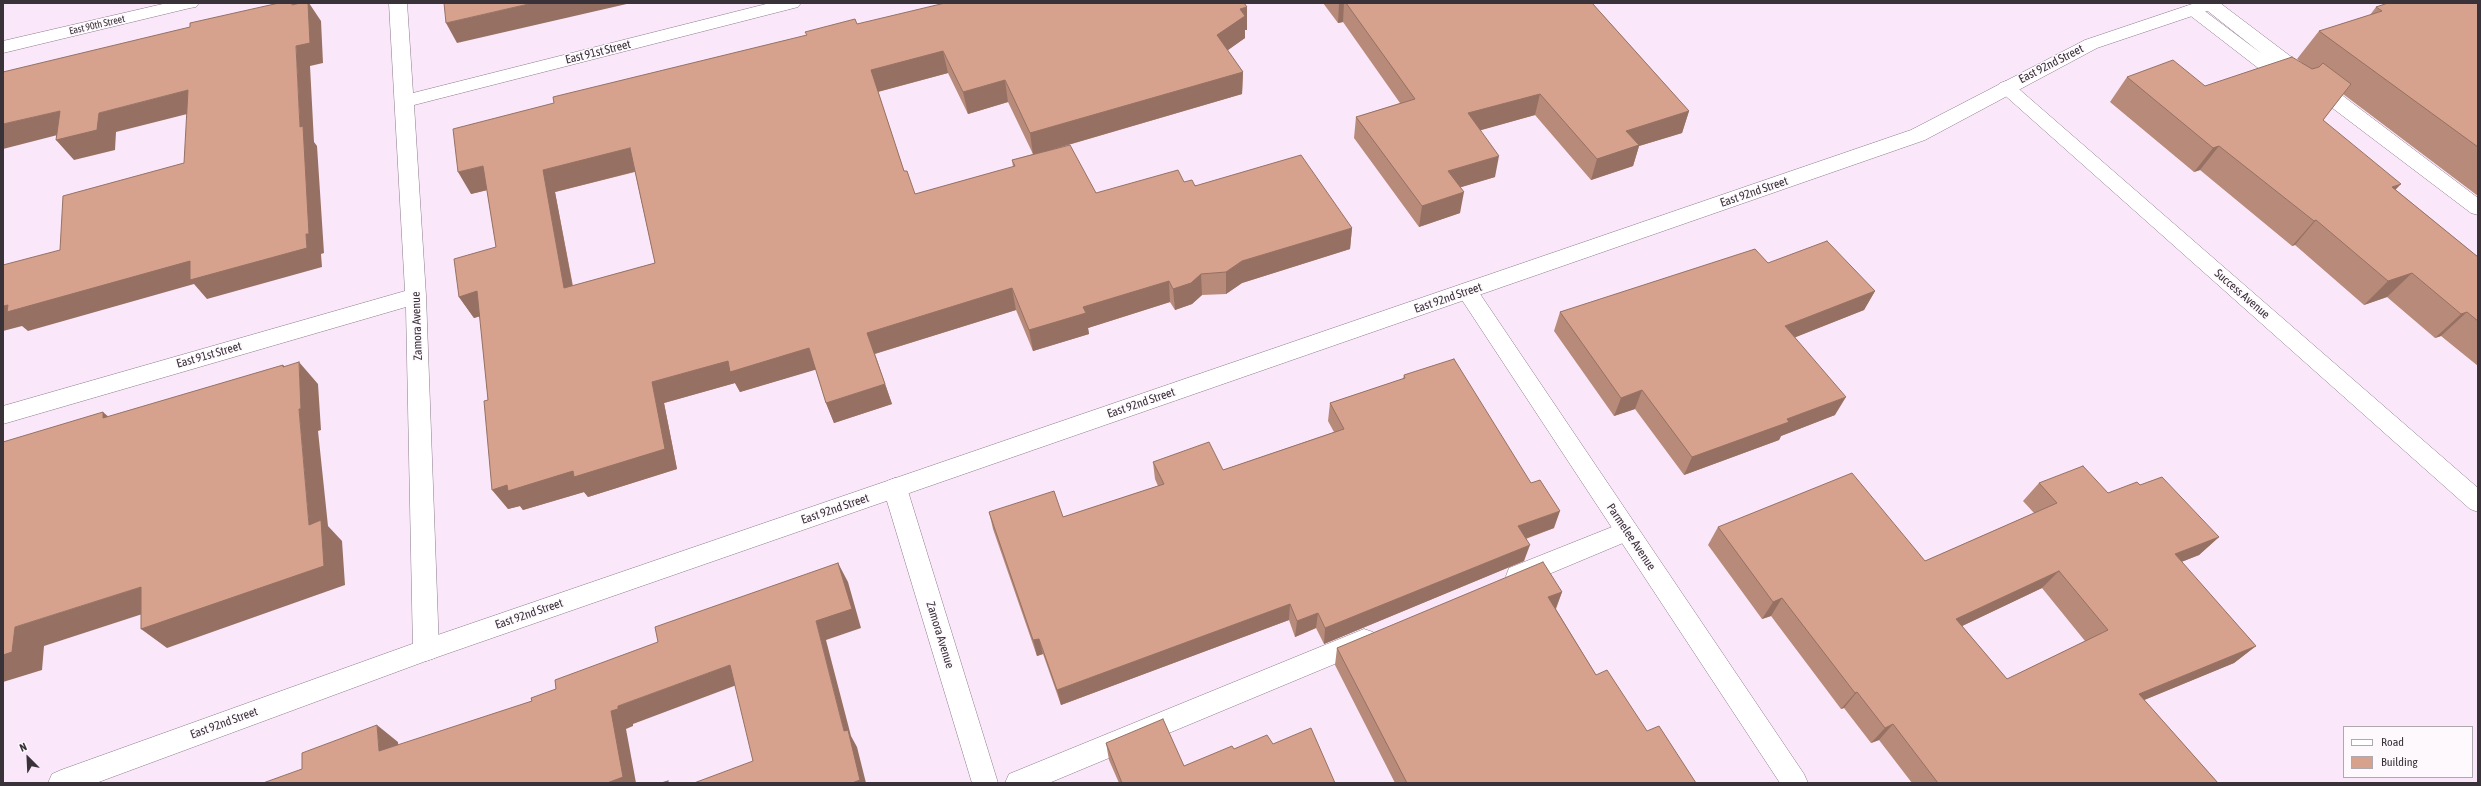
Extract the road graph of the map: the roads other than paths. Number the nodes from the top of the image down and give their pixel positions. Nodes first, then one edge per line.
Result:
1 (190, 3) edge
2 (398, 3) edge
3 (792, 3) edge
4 (2212, 3) edge
5 (2192, 10) junction
6 (3, 47) edge
7 (2006, 87) junction
8 (2299, 92) edge
9 (404, 101) junction
10 (2478, 208) edge
11 (1467, 291) junction
12 (416, 296) junction
13 (3, 415) edge
14 (895, 488) junction
15 (2478, 502) edge
16 (1627, 531) junction
17 (1495, 586) edge
18 (1385, 631) edge
19 (426, 650) junction
20 (90, 778) edge
21 (61, 783) edge
22 (985, 783) edge
23 (1018, 783) edge
24 (1795, 783) edge

1 - 6 street, East 90th Street
2 - 9 street, Zamora Avenue
3 - 9 street, East 91st Street
4 - 5 street, East 92nd Street
4 - 10 street
5 - 7 street, East 92nd Street
5 - 8 street
7 - 11 street, East 92nd Street
7 - 15 street, Success Avenue
9 - 12 street, Zamora Avenue
11 - 14 street, East 92nd Street
11 - 16 street, Parmelee Avenue
12 - 13 street, East 91st Street
12 - 19 street, Zamora Avenue
14 - 19 street, East 92nd Street
14 - 22 street, Zamora Avenue
16 - 17 street
16 - 24 street, Parmelee Avenue
18 - 23 street
19 - 20 street, East 92nd Street
20 - 21 street, East 92nd Street

